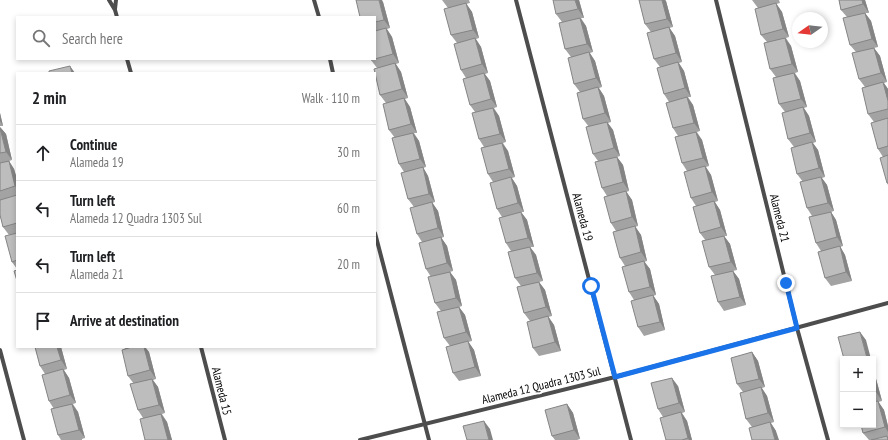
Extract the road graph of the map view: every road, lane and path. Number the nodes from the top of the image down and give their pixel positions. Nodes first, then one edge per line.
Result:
1 (109, 0) edge
2 (116, 0) edge
3 (314, 0) edge
4 (516, 0) edge
5 (716, 0) edge
6 (115, 10) junction
7 (117, 16) edge
8 (319, 16) edge
9 (127, 60) edge
10 (330, 60) edge
11 (131, 72) edge
12 (333, 72) edge
13 (376, 236) edge
14 (888, 303) edge
15 (797, 328) junction
16 (201, 348) edge
17 (0, 350) edge
18 (615, 377) junction
19 (425, 423) junction
20 (24, 440) edge
21 (225, 440) edge
22 (360, 440) edge
23 (429, 440) edge
24 (631, 440) edge
25 (828, 440) edge

1 - 6 street
2 - 6 street
3 - 8 street
4 - 18 street, Alameda 19
5 - 15 street, Alameda 21
6 - 7 street
9 - 11 street
10 - 12 street
13 - 19 street
14 - 15 street, Alameda 12 Quadra 1303 Sul
15 - 18 street, Alameda 12 Quadra 1303 Sul
15 - 25 street, Alameda 21
16 - 21 street, Alameda 15
17 - 20 street
18 - 19 street, Alameda 12 Quadra 1303 Sul
18 - 24 street, Alameda 19
19 - 22 street, Alameda 12 Quadra 1303 Sul
19 - 23 street

